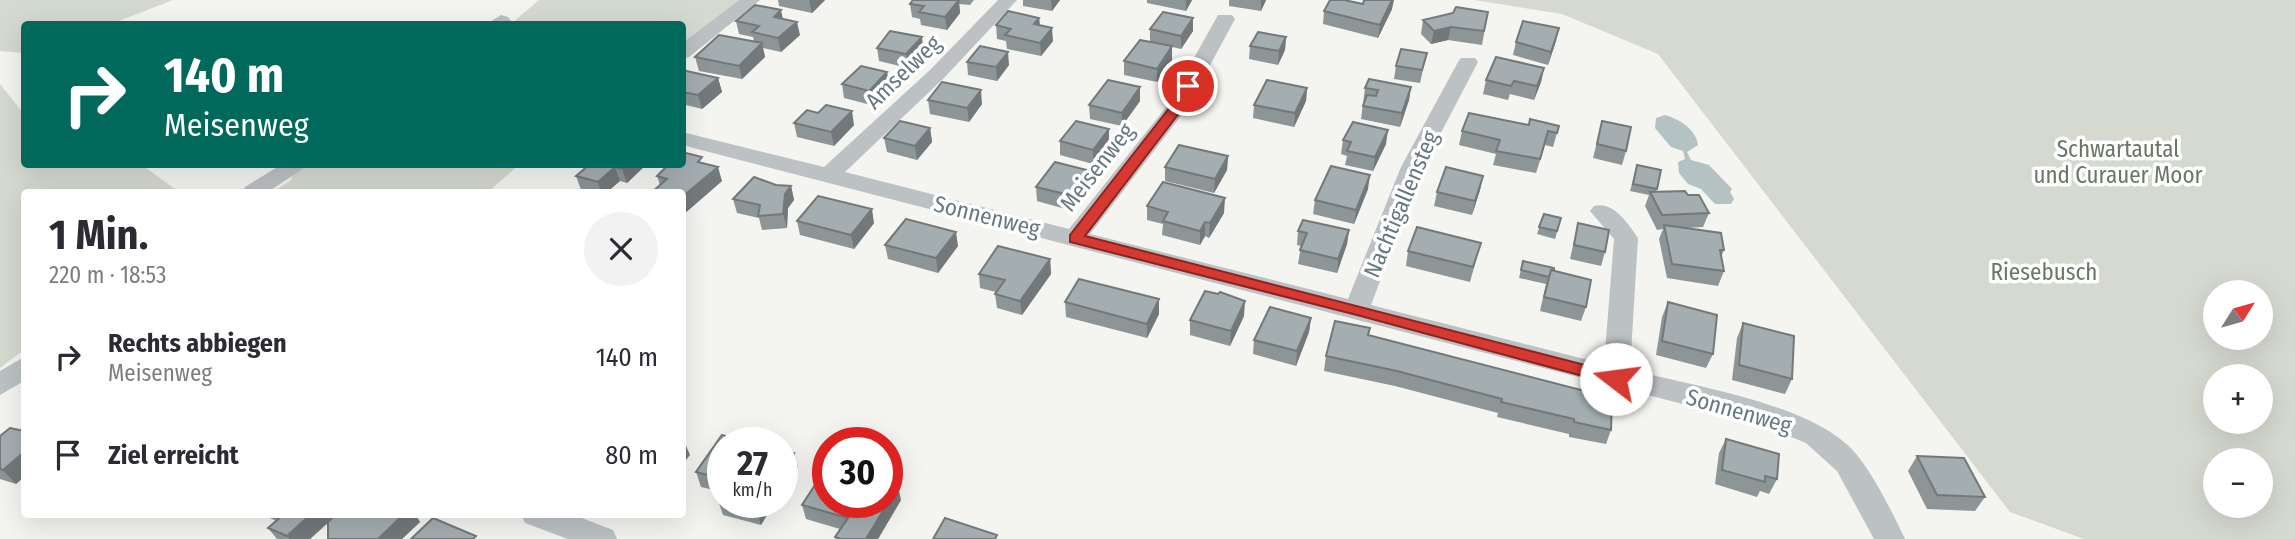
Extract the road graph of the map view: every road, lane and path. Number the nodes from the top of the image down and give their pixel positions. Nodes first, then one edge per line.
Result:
1 (751, 0) edge
2 (1008, 0) edge
3 (1225, 19) dead end
4 (686, 50) edge
5 (1468, 62) dead end
6 (686, 139) edge
7 (292, 168) edge
8 (830, 176) junction
9 (258, 189) edge
10 (1602, 211) dead end
11 (1075, 238) junction
12 (1357, 309) junction
13 (21, 371) edge
14 (1616, 379) junction
15 (9, 385) edge
16 (547, 518) edge
17 (602, 539) edge
18 (1890, 539) edge

1 - 4 street
2 - 8 street, Amselweg
3 - 11 street, Meisenweg
5 - 12 street, Nachtigallensteg
6 - 8 street, Sonnenweg
7 - 9 street
8 - 11 street, Sonnenweg
10 - 14 street
11 - 12 street, Sonnenweg
12 - 14 street, Sonnenweg
13 - 15 street
14 - 18 street, Sonnenweg
16 - 17 street

